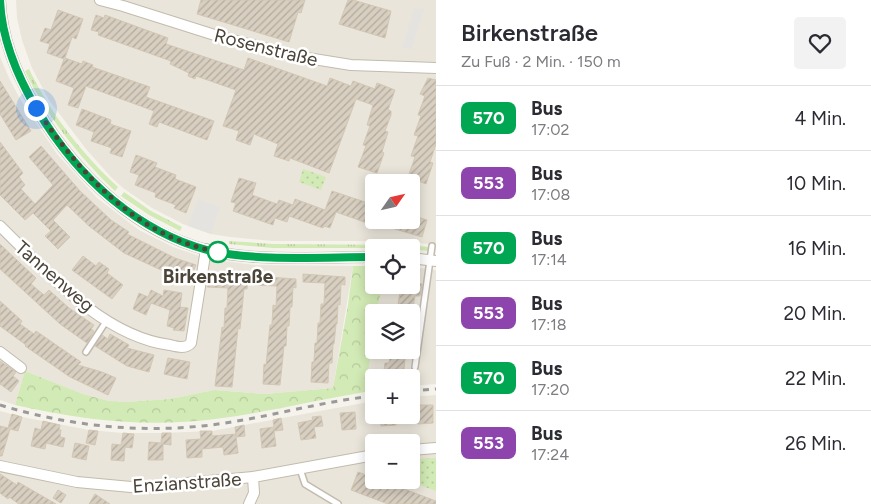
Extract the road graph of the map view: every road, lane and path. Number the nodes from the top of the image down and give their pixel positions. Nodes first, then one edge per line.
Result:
1 (0, 0) edge
2 (100, 0) edge
3 (3, 44) edge
4 (436, 68) edge
5 (0, 226) edge
6 (432, 246) dead end
7 (206, 250) junction
8 (365, 257) edge
9 (420, 259) edge
10 (433, 261) edge
11 (107, 320) junction
12 (0, 352) edge
13 (86, 352) dead end
14 (414, 367) dead end
15 (21, 368) dead end
16 (436, 448) edge
17 (420, 449) edge
18 (365, 457) edge
19 (0, 466) edge
20 (300, 469) junction
21 (253, 477) junction
22 (249, 504) edge
23 (338, 504) edge

1 - 3 street
2 - 4 street, Rosenstraße
3 - 7 street
5 - 11 street, Tannenweg
6 - 10 lane
7 - 8 street
7 - 11 street, Tannenweg
9 - 10 street
10 - 14 lane
11 - 13 lane
12 - 15 street
16 - 17 street
18 - 20 street, Enzianstraße
19 - 21 street, Enzianstraße
20 - 21 street, Enzianstraße
20 - 23 lane
21 - 22 street

